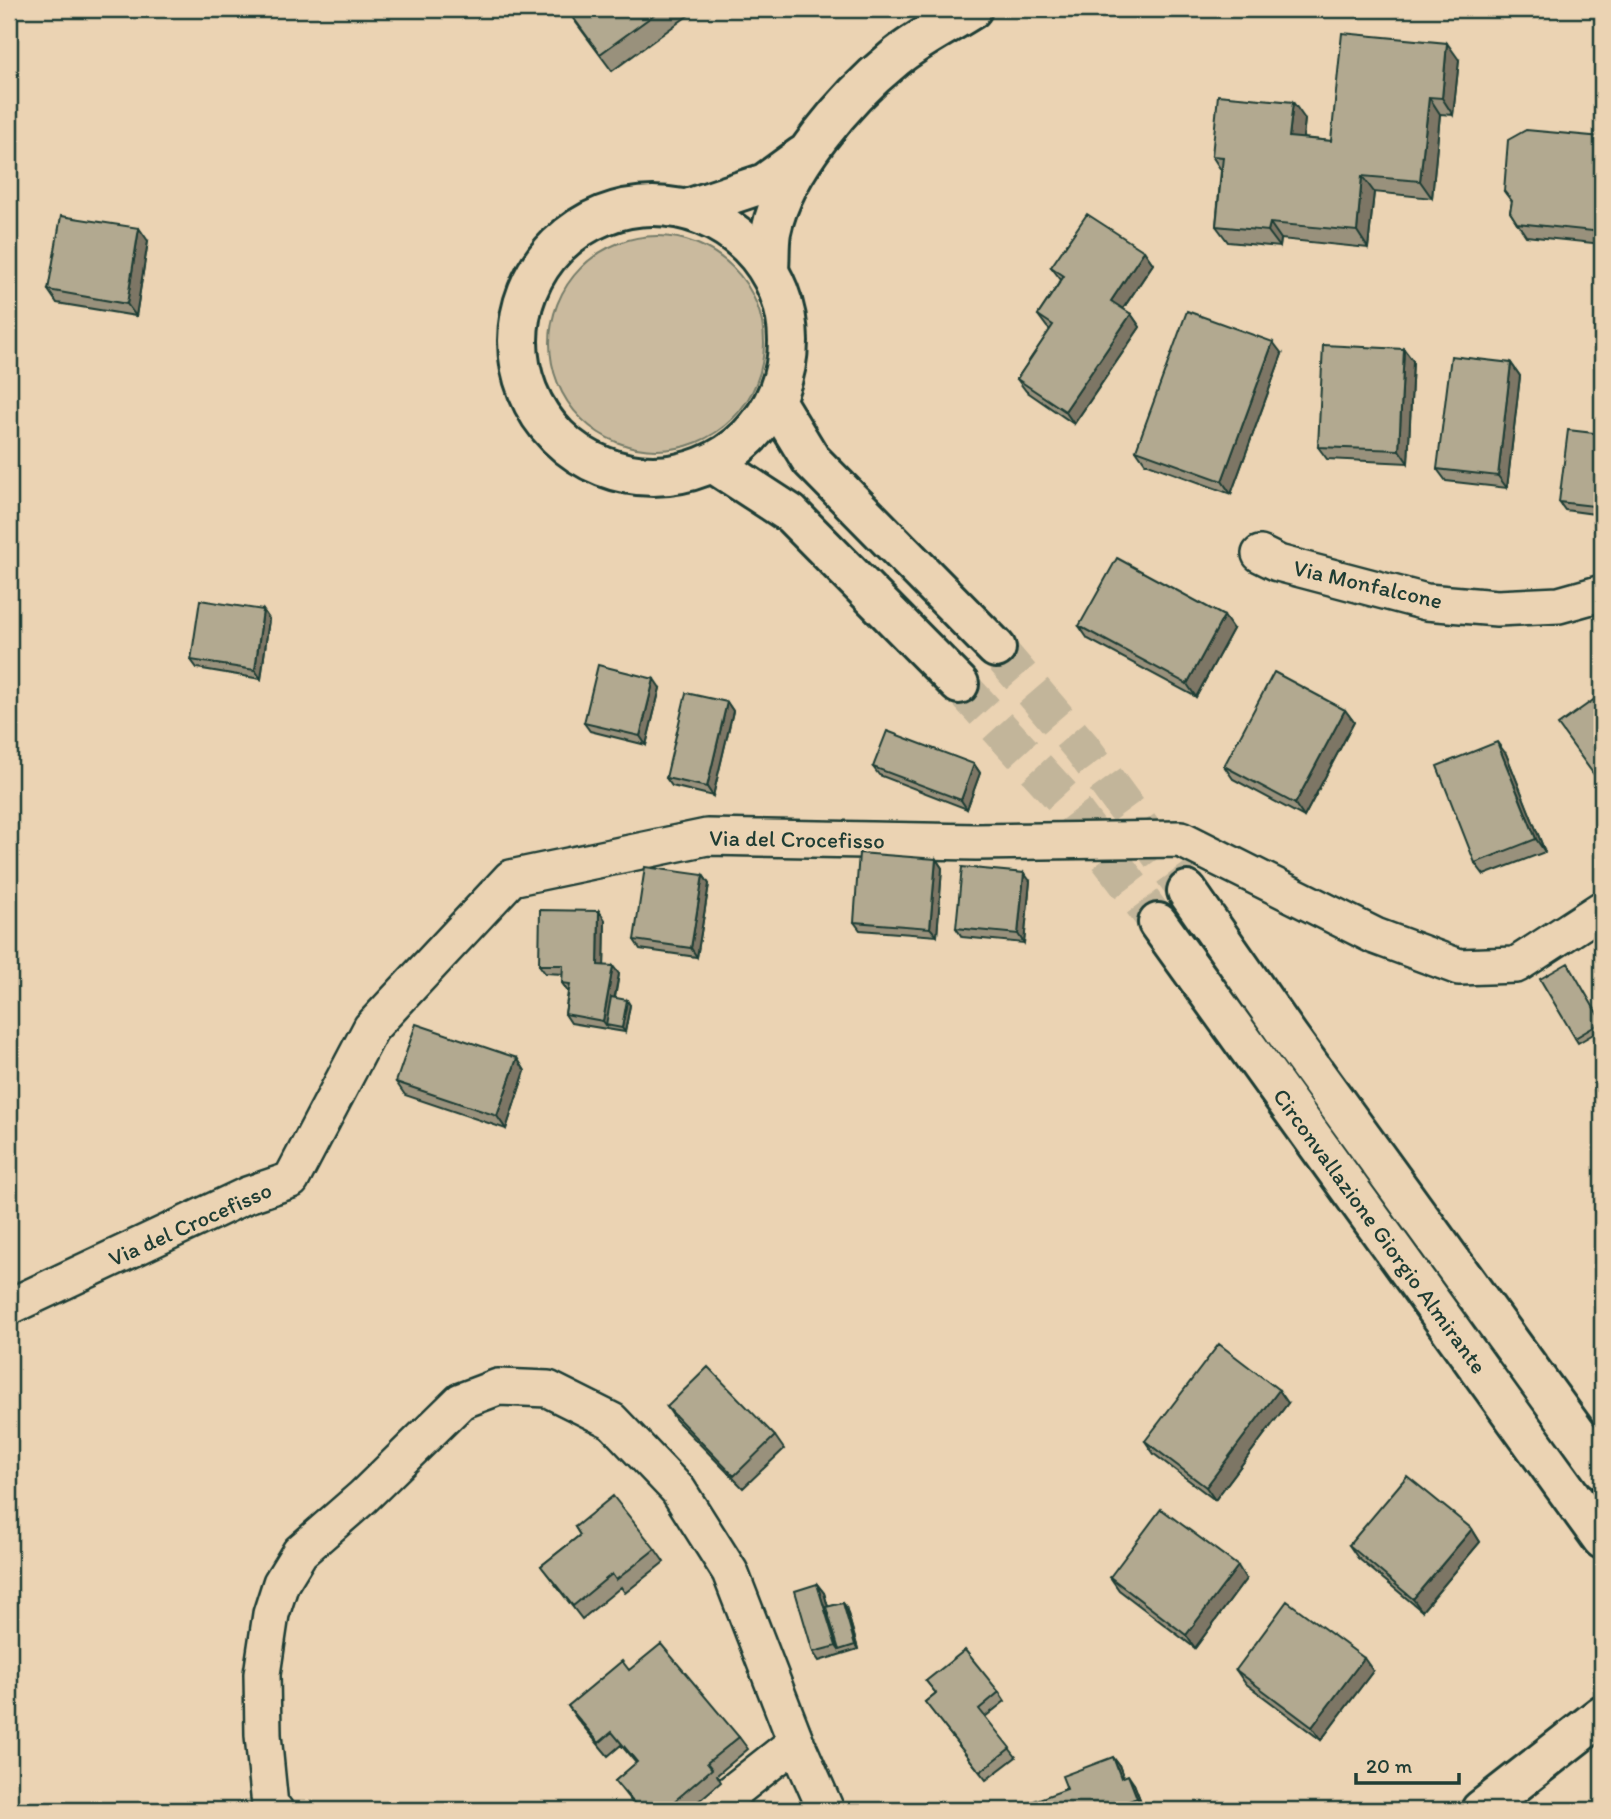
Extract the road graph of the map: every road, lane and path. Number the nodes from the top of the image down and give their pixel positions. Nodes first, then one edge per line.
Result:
1 (972, 9) edge
2 (810, 150) junction
3 (687, 209) junction
4 (769, 269) junction
5 (775, 401) junction
6 (713, 463) junction
7 (1260, 554) dead end
8 (1602, 593) edge
9 (996, 649) tunnel mouth
10 (960, 684) tunnel mouth
11 (1187, 891) tunnel mouth
12 (1602, 909) edge
13 (1158, 923) tunnel mouth
14 (9, 1307) edge
15 (1602, 1469) edge
16 (1602, 1539) edge
17 (1602, 1715) edge
18 (796, 1742) junction
19 (275, 1810) edge
20 (710, 1810) edge
21 (826, 1810) edge
22 (1481, 1810) edge

1 - 2 main road
2 - 3 main road
2 - 4 main road
3 - 4 main road
3 - 6 main road
4 - 5 main road
5 - 6 main road
5 - 9 main road
6 - 10 main road
7 - 8 street, Via Monfalcone
11 - 15 main road, Circonvallazione Giorgio Almirante
12 - 14 street, Via del Crocefisso
13 - 16 main road, Circonvallazione Giorgio Almirante
17 - 22 main road
18 - 19 street
18 - 20 street
18 - 21 street

